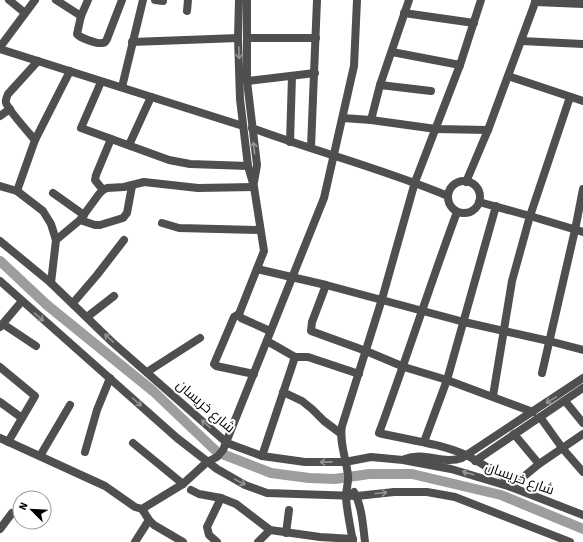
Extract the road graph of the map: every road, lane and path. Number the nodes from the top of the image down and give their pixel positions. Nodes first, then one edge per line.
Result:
1 (10, 0) edge
2 (35, 0) edge
3 (56, 0) edge
4 (88, 0) edge
5 (122, 0) edge
6 (143, 0) edge
7 (188, 0) edge
8 (239, 0) edge
9 (247, 0) edge
10 (317, 0) edge
11 (357, 0) edge
12 (408, 0) edge
13 (481, 0) edge
14 (535, 1) edge
15 (583, 4) edge
16 (187, 11) dead end
17 (25, 13) junction
18 (404, 13) junction
19 (81, 16) junction
20 (474, 23) junction
21 (242, 38) junction
22 (316, 38) junction
23 (521, 41) junction
24 (132, 42) junction
25 (583, 44) edge
26 (0, 48) edge
27 (392, 52) junction
28 (38, 61) junction
29 (460, 65) junction
30 (70, 71) junction
31 (315, 73) junction
32 (292, 76) junction
33 (508, 76) junction
34 (247, 81) junction
35 (101, 82) junction
36 (380, 85) junction
37 (122, 87) junction
38 (431, 91) dead end
39 (151, 97) junction
40 (570, 97) junction
41 (583, 101) edge
42 (10, 109) junction
43 (0, 116) edge
44 (343, 118) junction
45 (371, 120) junction
46 (243, 126) junction
47 (252, 128) junction
48 (436, 129) junction
49 (488, 130) junction
50 (111, 139) junction
51 (35, 140) junction
52 (290, 142) junction
53 (130, 145) junction
54 (311, 147) junction
55 (334, 155) junction
56 (248, 166) junction
57 (416, 182) junction
58 (466, 182) junction
59 (0, 186) edge
60 (132, 186) junction
61 (254, 187) junction
62 (583, 189) edge
63 (102, 190) junction
64 (17, 191) junction
65 (53, 193) dead end
66 (448, 196) junction
67 (479, 202) junction
68 (496, 206) junction
69 (457, 212) junction
70 (530, 216) junction
71 (82, 218) junction
72 (162, 223) dead end
73 (260, 230) junction
74 (579, 231) edge
75 (0, 240) edge
76 (56, 240) junction
77 (124, 240) dead end
78 (257, 269) junction
79 (292, 277) junction
80 (0, 281) edge
81 (51, 283) junction
82 (326, 285) junction
83 (114, 296) dead end
84 (382, 300) junction
85 (22, 301) junction
86 (73, 303) junction
87 (422, 311) junction
88 (239, 314) junction
89 (87, 316) junction
90 (464, 322) junction
91 (1, 325) edge
92 (503, 330) junction
93 (270, 331) junction
94 (200, 338) dead end
95 (267, 341) junction
96 (549, 341) junction
97 (36, 346) dead end
98 (583, 350) edge
99 (366, 351) junction
100 (295, 357) junction
101 (0, 367) edge
102 (404, 367) junction
103 (147, 372) junction
104 (542, 373) dead end
105 (254, 374) junction
106 (359, 374) junction
107 (110, 378) junction
108 (583, 378) edge
109 (447, 380) junction
110 (583, 388) edge
111 (283, 392) junction
112 (493, 396) junction
113 (565, 401) junction
114 (0, 402) edge
115 (70, 405) dead end
116 (536, 414) junction
117 (22, 418) junction
118 (583, 423) edge
119 (340, 433) junction
120 (514, 434) junction
121 (583, 434) edge
122 (0, 438) edge
123 (8, 442) junction
124 (424, 442) junction
125 (133, 443) dead end
126 (225, 446) junction
127 (563, 449) junction
128 (85, 452) dead end
129 (40, 456) junction
130 (262, 456) junction
131 (467, 456) junction
132 (403, 460) junction
133 (475, 461) junction
134 (207, 462) junction
135 (345, 462) junction
136 (539, 464) junction
137 (583, 472) edge
138 (348, 482) junction
139 (183, 484) junction
140 (511, 487) junction
141 (191, 490) dead end
142 (346, 496) junction
143 (357, 496) junction
144 (221, 498) junction
145 (142, 509) junction
146 (289, 510) dead end
147 (12, 513) dead end
148 (583, 516) edge
149 (149, 520) junction
150 (0, 529) edge
151 (270, 530) junction
152 (286, 533) junction
153 (353, 540) edge
154 (134, 542) edge
155 (182, 542) edge
156 (217, 542) edge
157 (258, 542) edge
158 (366, 542) edge
159 (570, 542) edge

1 - 17 street
2 - 17 street
3 - 19 street
4 - 19 street
5 - 19 street
6 - 24 street
7 - 16 street
8 - 21 street
9 - 21 street
10 - 22 street
11 - 44 street
12 - 18 street
13 - 20 street
14 - 15 street
14 - 23 street
17 - 26 street
18 - 20 street
18 - 27 street
20 - 29 street
21 - 22 street
21 - 24 street
21 - 34 street
21 -> 46 street
22 - 31 street
23 - 25 street
23 - 33 street
24 - 37 street
26 - 28 street
27 - 29 street
27 - 36 street
28 - 30 street
28 - 42 street
29 - 48 street
30 - 35 street
30 - 51 street
31 - 32 street
31 - 54 street
32 - 34 street
32 - 52 street
33 - 40 street
33 - 49 street
34 - 47 street
35 - 37 street
35 - 50 street
36 - 38 street
36 - 45 street
37 - 39 street
39 - 46 street
39 - 53 street
40 - 41 street
40 - 70 street
42 - 43 street
42 - 51 street
44 - 45 street
44 - 55 street
45 - 48 street
46 - 56 street
47 - 52 street
61 -> 47 street
48 - 49 street
48 - 57 street
49 - 58 street
50 - 53 street
50 - 63 street
51 - 64 street
52 - 54 street
53 - 56 street
54 - 55 street
55 - 57 street
55 - 79 street
56 - 61 street
57 - 66 street
57 - 84 street
58 - 66 street
58 - 67 street
59 - 64 street
60 - 61 street
60 - 63 street
60 - 71 street
61 - 73 street
62 - 74 street
63 - 71 street
64 - 76 street
65 - 71 street
66 - 69 street
67 - 68 street
67 - 69 street
68 - 70 street
68 - 90 street
69 - 87 street
70 - 74 street
70 - 92 street
71 - 76 street
72 - 73 street
73 - 78 street
74 - 96 street
75 - 81 street, شارع خريسان
76 - 81 street
77 - 86 street
78 - 79 street
78 - 88 street
79 - 82 street
79 - 93 street
80 - 85 street
81 - 86 street, شارع خريسان
82 - 84 street
82 - 99 street
83 - 89 street
84 - 87 street
84 - 99 street
85 - 91 street
85 -> 107 street
86 - 89 street, شارع خريسان
87 - 90 street
87 - 102 street
88 - 93 street
88 - 105 street
103 -> 89 street, شارع خريسان
90 - 92 street
90 - 109 street
91 - 97 street
92 - 96 street
92 - 112 street
93 - 95 street
94 - 103 street
95 - 100 street
95 - 105 street
96 - 98 street
96 - 104 street
99 - 102 street
99 - 106 street
100 - 106 street
100 - 111 street
101 - 117 street
102 - 109 street
102 - 124 street
126 -> 103 street, شارع خريسان
105 - 126 street
106 - 119 street
107 - 128 street
107 -> 134 street
108 -> 116 street
109 - 112 street
109 - 124 street
110 - 113 street
111 - 119 street
111 - 130 street
112 - 116 street
113 - 116 street
113 - 118 street
114 - 117 street
115 - 129 street
116 - 120 street
116 - 127 street
116 - 131 street
117 - 123 street
119 - 135 street
120 - 133 street
120 - 136 street
121 - 127 street
122 - 123 street
123 - 129 street
124 - 131 street
125 - 139 street
126 - 130 street, شارع خريسان
126 - 134 street
127 - 136 street
127 - 137 street
129 - 145 street
135 -> 130 street, شارع خريسان
131 - 132 street
131 - 133 street
132 - 135 street, شارع خريسان
140 -> 132 street, شارع خريسان
133 - 140 street
134 - 139 street
134 -> 142 street
135 - 138 street
136 - 140 street
138 - 142 street
138 - 143 street
139 - 145 street
140 - 148 street, شارع خريسان
141 - 144 street
142 - 143 street
142 - 153 street
143 - 158 street
143 -> 159 street
144 - 151 street
144 - 156 street
145 - 149 street
146 - 152 street
147 - 150 street
149 - 154 street
149 - 155 street
151 - 152 street
151 - 157 street
152 - 153 street

